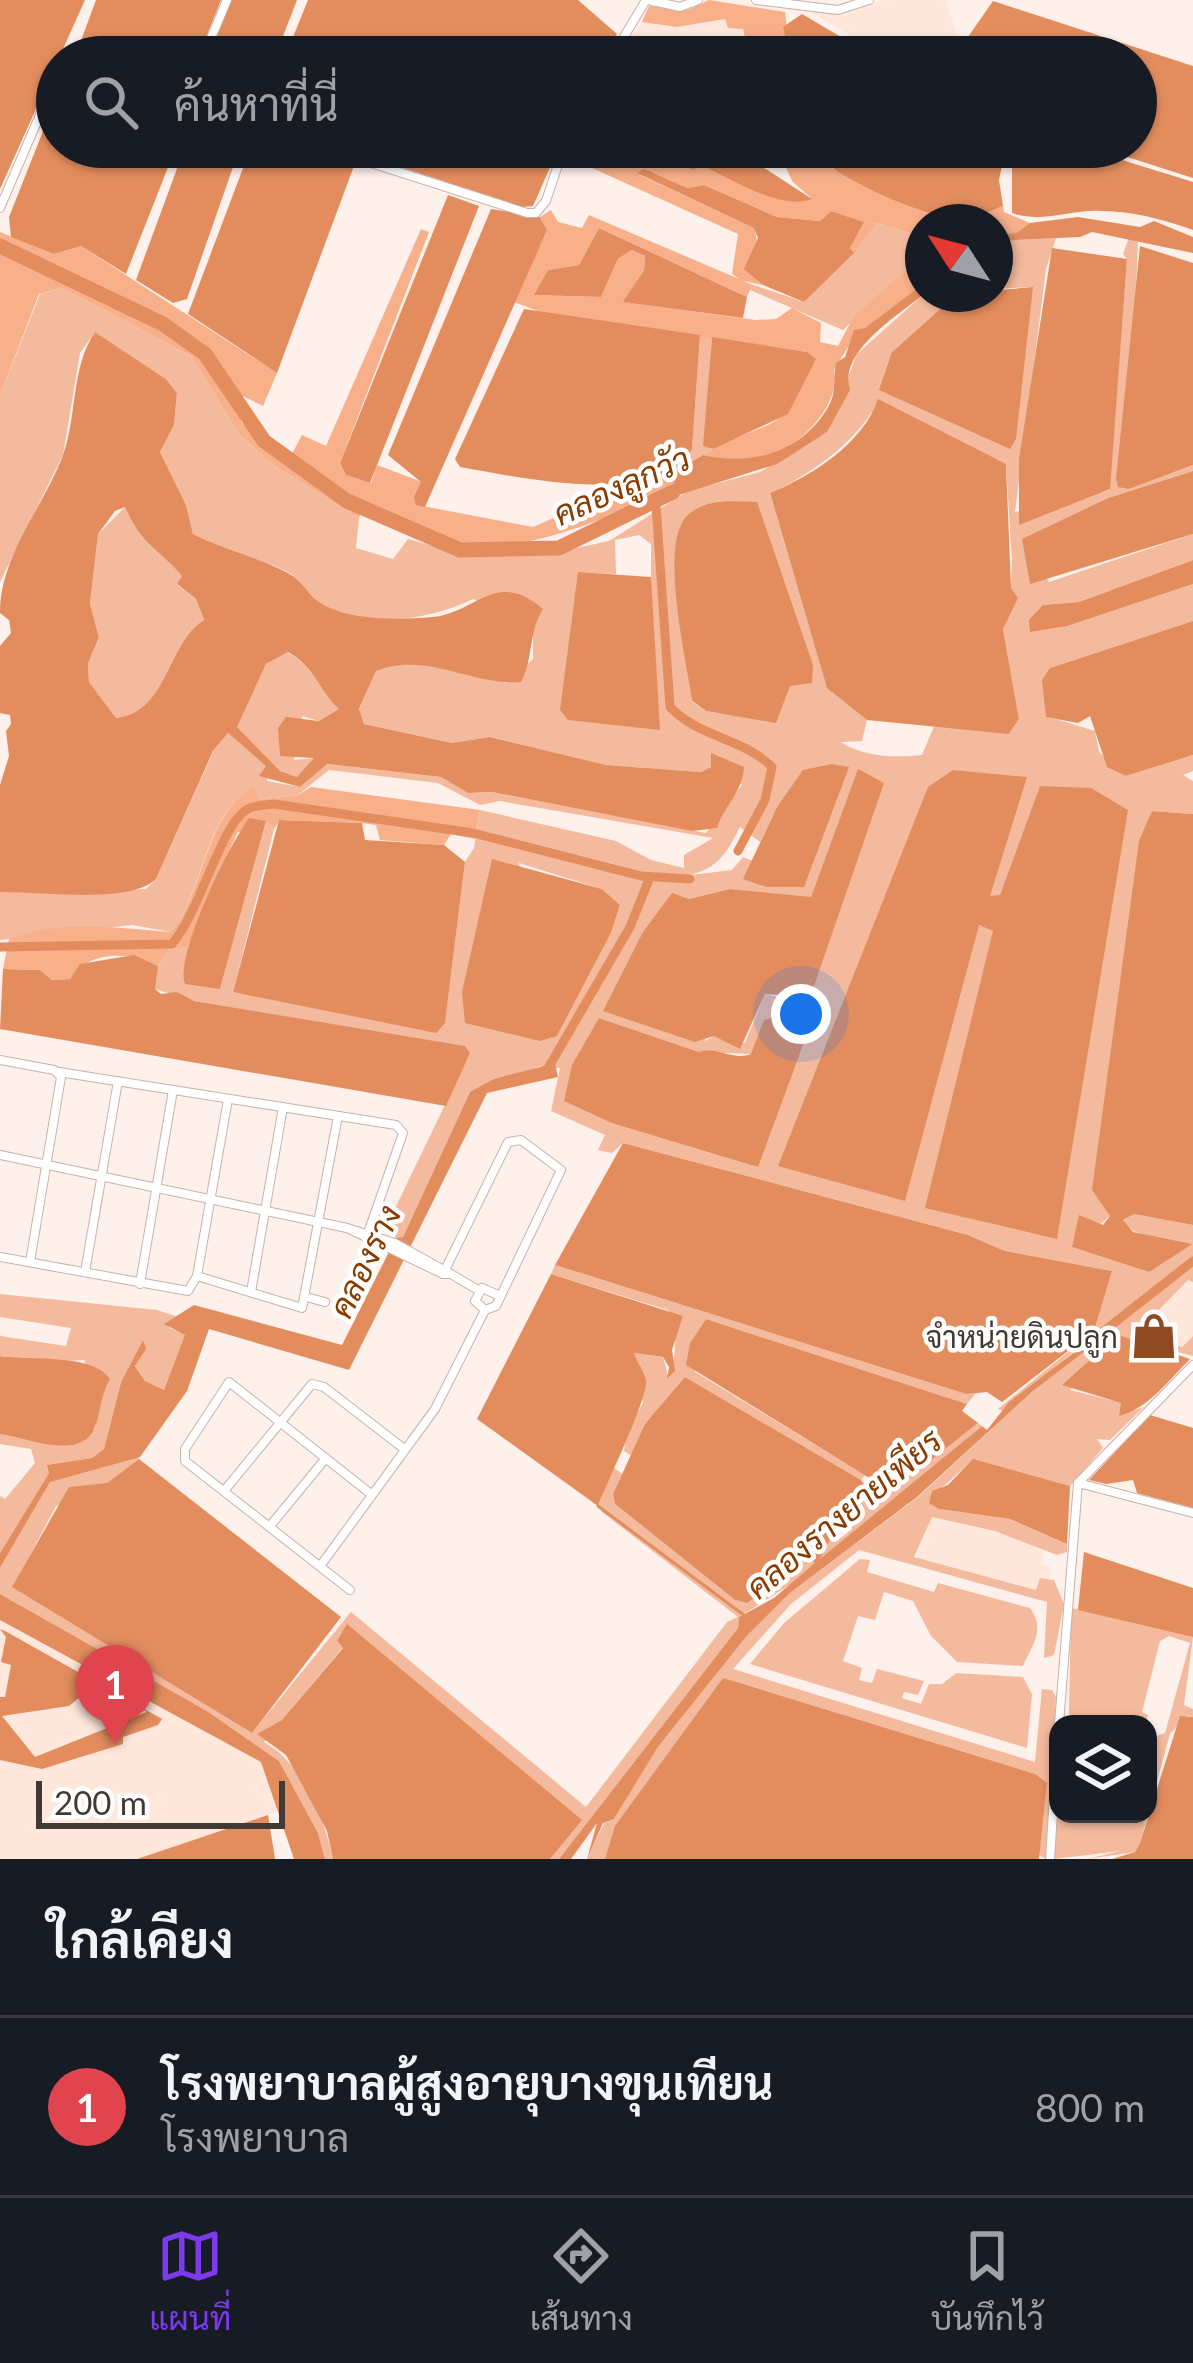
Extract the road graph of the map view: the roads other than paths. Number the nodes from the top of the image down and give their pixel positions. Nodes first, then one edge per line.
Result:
1 (227, 0) edge
2 (698, 0) edge
3 (756, 0) edge
4 (869, 0) edge
5 (645, 1) edge
6 (212, 36) edge
7 (623, 36) edge
8 (36, 124) edge
9 (386, 168) edge
10 (558, 168) edge
11 (0, 208) edge
12 (0, 1060) edge
13 (59, 1072) junction
14 (118, 1082) junction
15 (173, 1090) junction
16 (228, 1099) junction
17 (283, 1107) junction
18 (338, 1116) junction
19 (0, 1155) edge
20 (46, 1165) junction
21 (101, 1177) junction
22 (157, 1188) junction
23 (212, 1198) junction
24 (268, 1208) junction
25 (322, 1222) junction
26 (347, 1228) junction
27 (368, 1233) junction
28 (393, 1246) junction
29 (0, 1257) edge
30 (30, 1262) junction
31 (86, 1272) junction
32 (447, 1272) junction
33 (197, 1276) junction
34 (140, 1284) junction
35 (478, 1290) junction
36 (251, 1292) junction
37 (498, 1295) junction
38 (306, 1297) junction
39 (325, 1302) dead end
40 (485, 1310) junction
41 (1193, 1365) edge
42 (229, 1370) dead end
43 (229, 1382) junction
44 (281, 1421) junction
45 (404, 1448) junction
46 (326, 1458) junction
47 (1078, 1483) junction
48 (224, 1491) junction
49 (371, 1495) junction
50 (1193, 1514) edge
51 (270, 1527) junction
52 (320, 1566) junction
53 (350, 1590) dead end
54 (1060, 1715) edge
55 (1052, 1823) edge
56 (1050, 1859) edge

1 - 6 street
2 - 5 street
3 - 4 street
5 - 7 street
8 - 11 street
9 - 10 street
12 - 13 street
13 - 14 street
13 - 20 street
14 - 15 street
14 - 21 street
15 - 16 street
15 - 22 street
16 - 17 street
16 - 23 street
17 - 18 street
17 - 24 street
18 - 25 street
18 - 27 street
19 - 20 street
20 - 21 street
20 - 30 street
21 - 22 street
21 - 31 street
22 - 23 street
22 - 34 street
23 - 24 street
23 - 33 street
24 - 25 street
24 - 36 street
25 - 26 street
25 - 38 street
26 - 27 street
26 - 28 street
27 - 28 street
28 - 32 street
29 - 30 street
30 - 31 street
31 - 34 street
32 - 35 street
32 - 37 street
33 - 34 street
33 - 36 street
35 - 37 street
35 - 40 street
36 - 38 street
37 - 40 street
38 - 39 street
40 - 45 street
41 - 47 street
42 - 43 street
43 - 44 street
43 - 48 street
44 - 45 street
44 - 46 street
44 - 48 street
45 - 49 street
46 - 49 street
46 - 51 street
47 - 50 street
47 - 54 street
48 - 51 street
49 - 52 street
51 - 52 street
52 - 53 street
55 - 56 street

